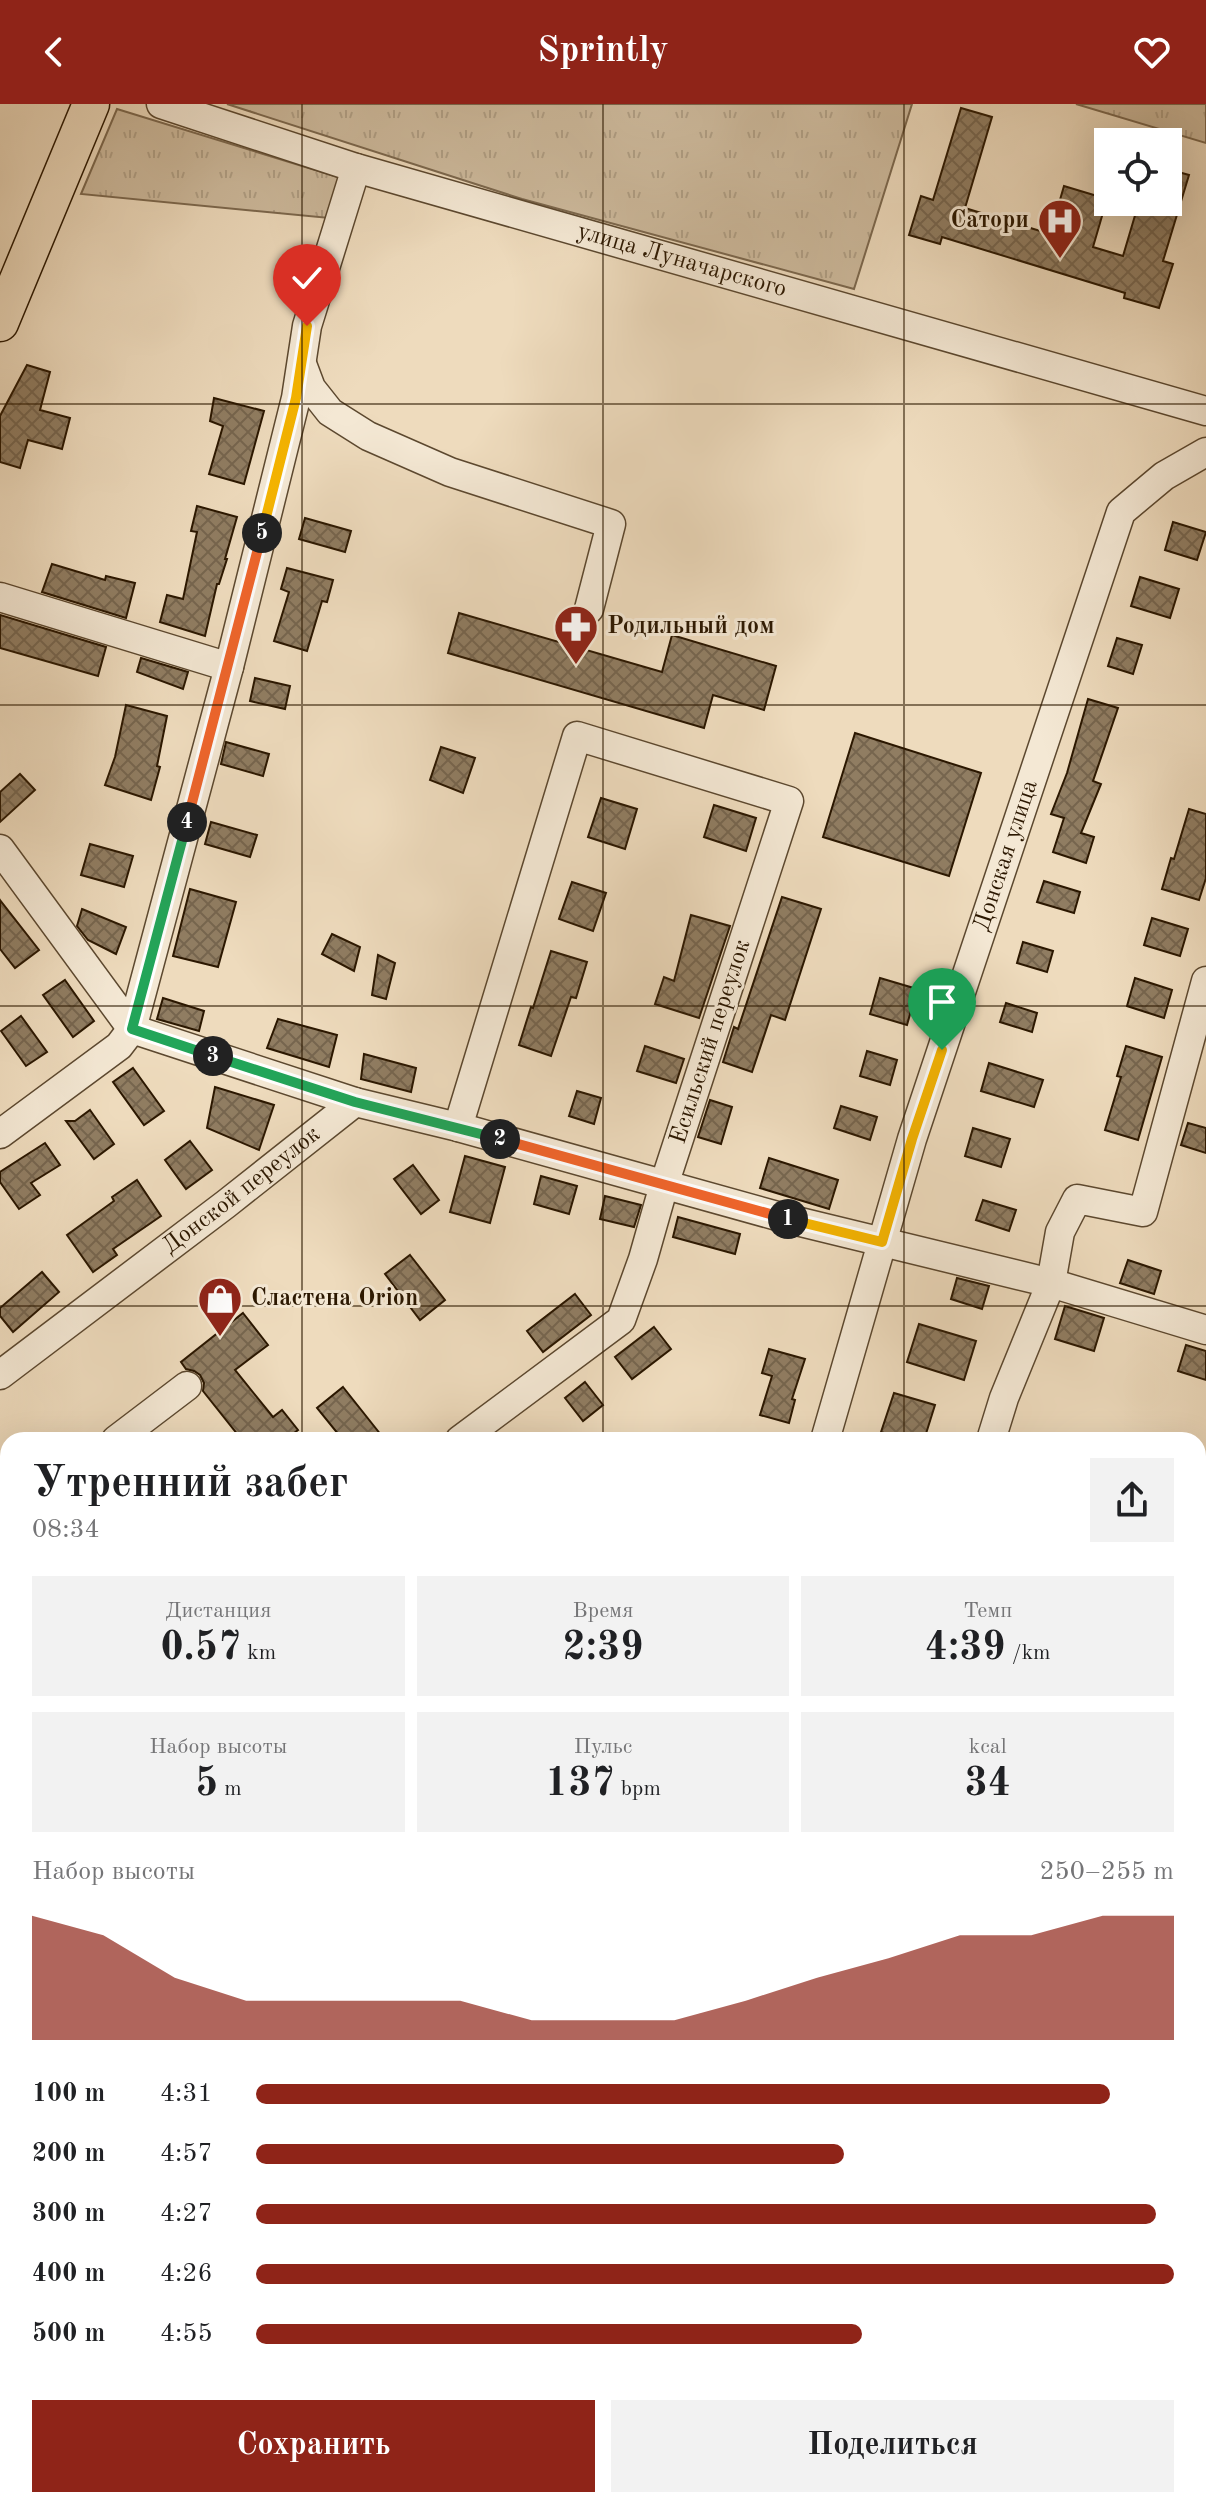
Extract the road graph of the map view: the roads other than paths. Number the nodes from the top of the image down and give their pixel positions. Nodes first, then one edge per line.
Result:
1 (91, 104) edge
2 (161, 104) edge
3 (356, 168) junction
4 (0, 323) edge
5 (302, 364) junction
6 (1206, 411) edge
7 (1206, 452) edge
8 (0, 597) edge
9 (589, 609) dead end
10 (229, 667) junction
11 (0, 849) edge
12 (11, 888) edge
13 (1206, 981) edge
14 (132, 1029) junction
15 (355, 1102) junction
16 (458, 1127) junction
17 (0, 1134) edge
18 (664, 1185) junction
19 (882, 1242) junction
20 (1051, 1283) junction
21 (1206, 1330) edge
22 (0, 1375) edge
23 (187, 1386) dead end
24 (127, 1432) edge
25 (479, 1432) edge
26 (827, 1432) edge
27 (993, 1432) edge

1 - 4 main road
2 - 3 street, улица Луначарского
3 - 5 street
3 - 6 street, улица Луначарского
5 - 9 street
5 - 10 street
7 - 19 street, Донская улица
8 - 10 street
10 - 14 street
11 - 12 street
12 - 14 street
13 - 20 street
14 - 15 street
14 - 17 street
15 - 16 street
15 - 22 street, Донской переулок
16 - 18 street
16 - 18 street, Есильский переулок
18 - 19 street
18 - 25 street, Есильский переулок
19 - 20 street
19 - 26 street, Донская улица
20 - 21 street
20 - 27 street
23 - 24 street

